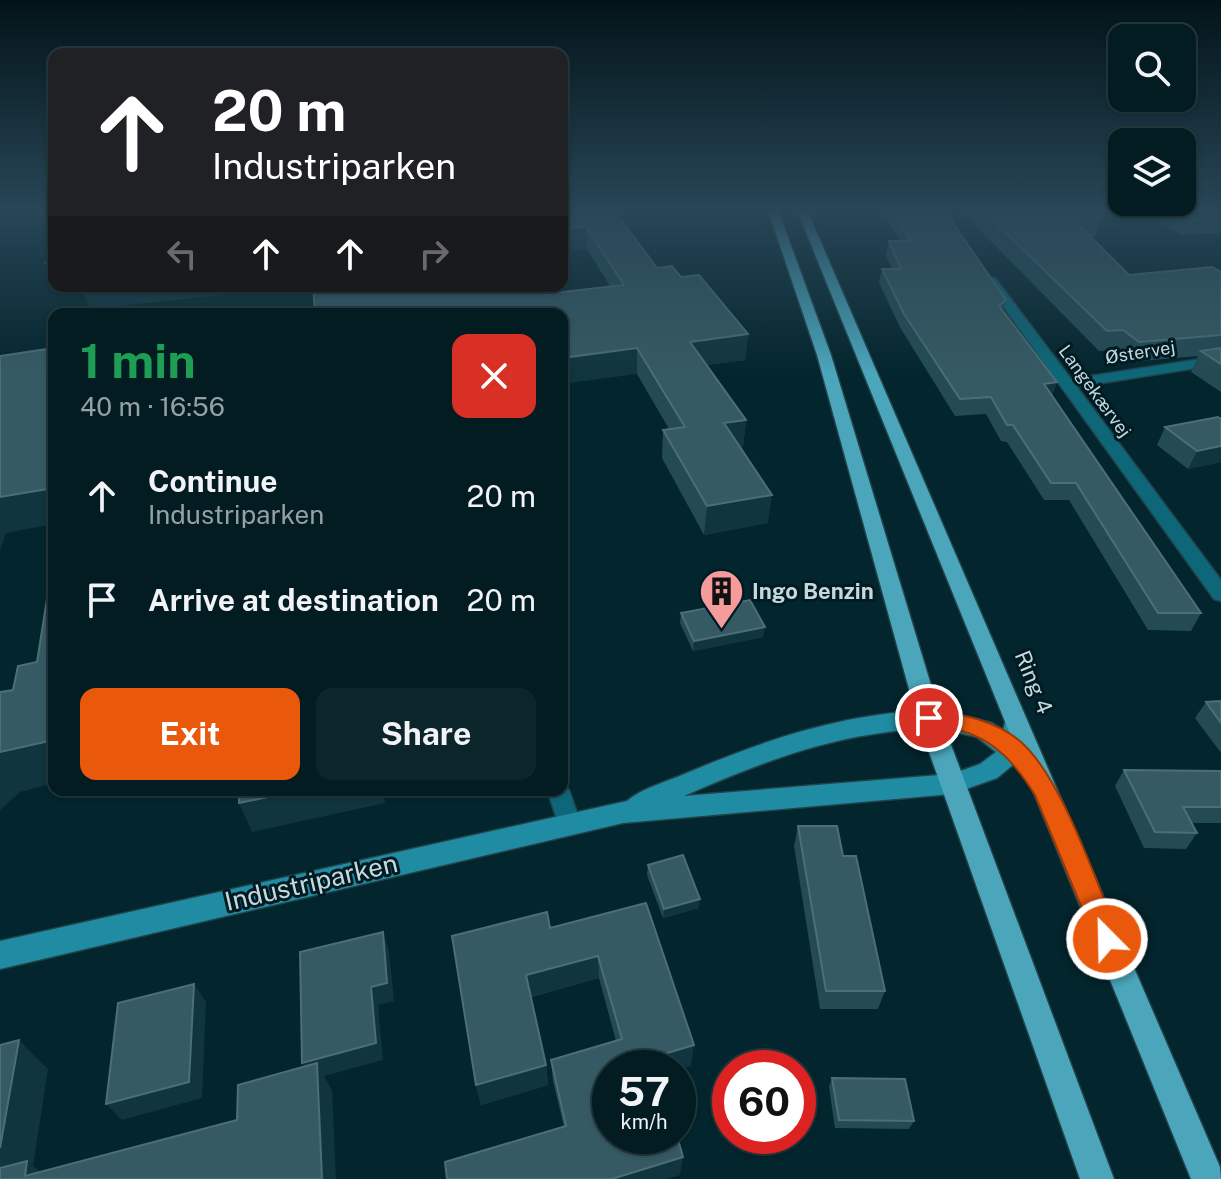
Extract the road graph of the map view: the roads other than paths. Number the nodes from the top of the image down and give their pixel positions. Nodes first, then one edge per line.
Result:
1 (792, 265) edge
2 (825, 265) edge
3 (985, 272) edge
4 (1221, 360) edge
5 (1065, 384) junction
6 (1221, 594) edge
7 (929, 718) junction
8 (1015, 720) junction
9 (1013, 748) junction
10 (952, 784) junction
11 (1045, 791) junction
12 (560, 796) edge
13 (623, 812) junction
14 (569, 824) junction
15 (0, 955) edge
16 (1097, 1179) edge
17 (1208, 1179) edge

1 - 7 main road
2 - 8 main road, Ring 4
3 - 5 street, Langekærvej
4 - 5 street, Østervej
5 - 6 street, Langekærvej
7 - 9 street, Industriparken
7 - 10 main road
7 - 13 street, Industriparken
8 - 9 street
8 - 11 main road, Ring 4
9 - 10 street, Industriparken
9 - 11 street, Industriparken
10 - 13 street, Industriparken
10 - 16 main road
11 - 17 main road, Ring 4
12 - 14 lane
13 - 14 street, Industriparken
14 - 15 street, Industriparken

